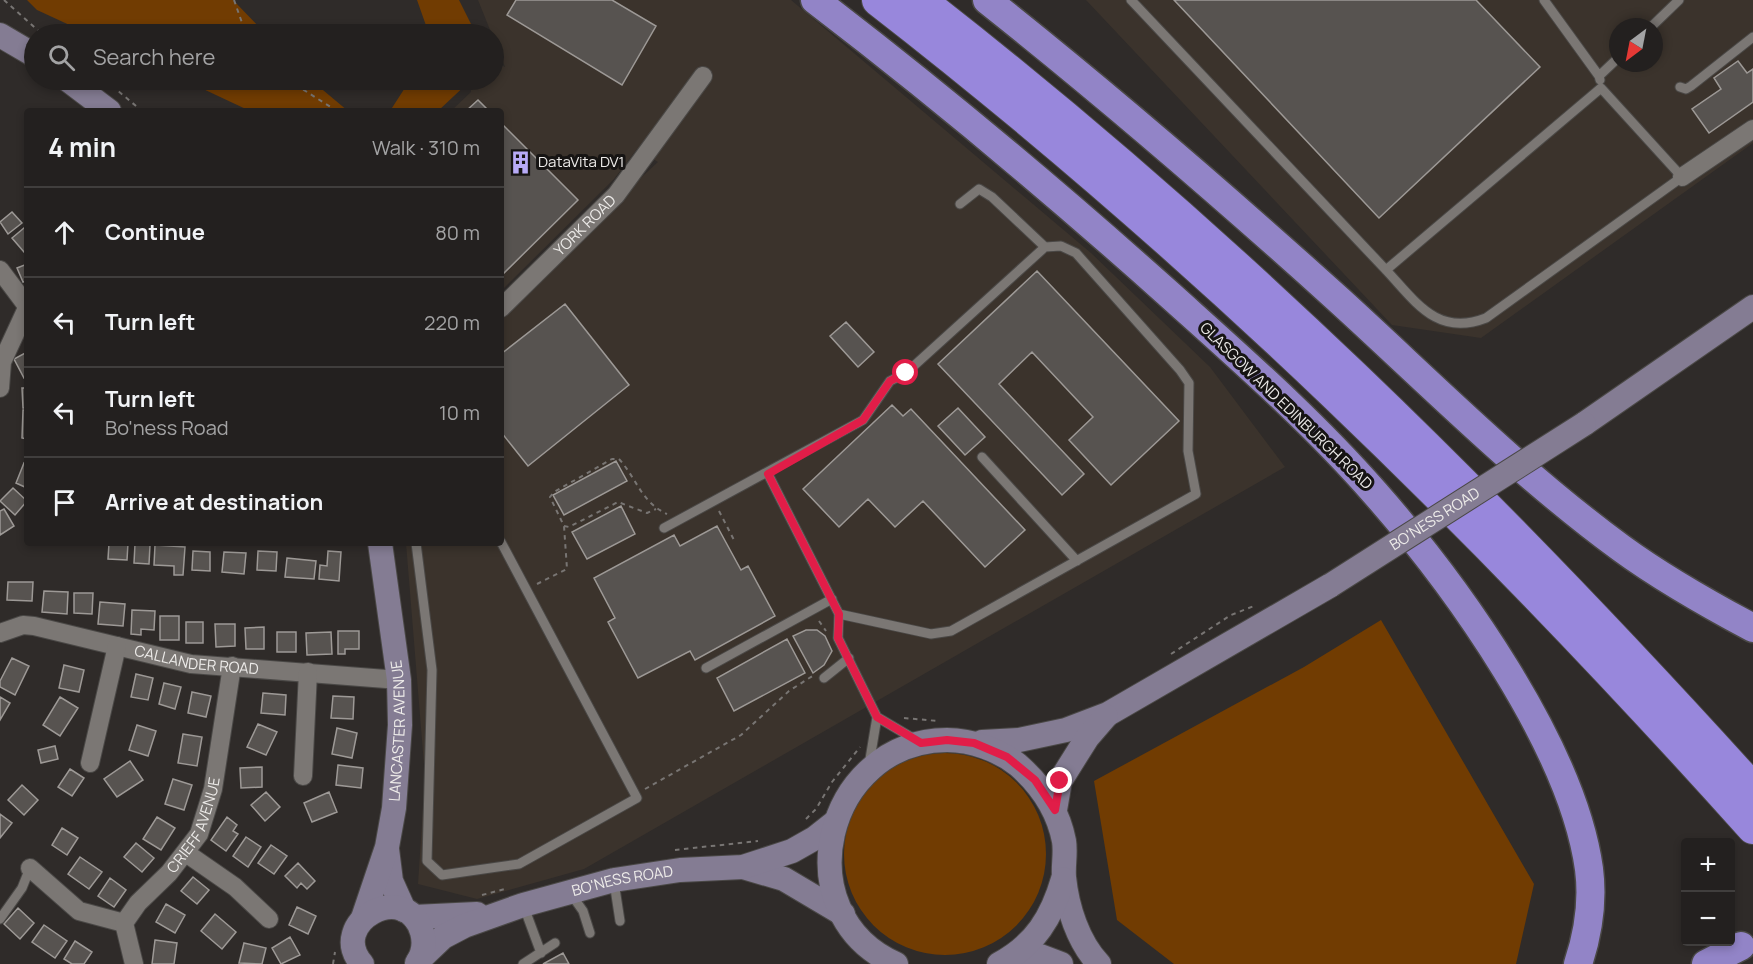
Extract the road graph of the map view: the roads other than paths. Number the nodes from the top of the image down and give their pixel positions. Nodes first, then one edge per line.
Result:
1 (815, 0) edge
2 (878, 0) edge
3 (920, 0) edge
4 (987, 0) edge
5 (1131, 0) edge
6 (1544, 0) edge
7 (1679, 0) edge
8 (1660, 18) edge
9 (0, 35) edge
10 (24, 37) edge
11 (1753, 37) edge
12 (1609, 67) edge
13 (704, 76) dead end
14 (1599, 76) junction
15 (1680, 87) dead end
16 (1601, 88) junction
17 (81, 90) edge
18 (105, 108) edge
19 (1753, 129) edge
20 (1682, 177) junction
21 (960, 204) dead end
22 (1045, 248) junction
23 (0, 270) edge
24 (1386, 270) junction
25 (24, 303) edge
26 (504, 305) edge
27 (1753, 307) edge
28 (24, 313) edge
29 (1, 362) edge
30 (0, 388) edge
31 (982, 457) dead end
32 (768, 474) junction
33 (664, 528) dead end
34 (380, 546) edge
35 (419, 546) edge
36 (503, 546) edge
37 (1077, 561) junction
38 (832, 599) junction
39 (839, 614) junction
40 (1753, 628) edge
41 (0, 633) edge
42 (117, 646) junction
43 (849, 658) junction
44 (232, 666) junction
45 (706, 668) dead end
46 (308, 672) junction
47 (821, 676) road end
48 (399, 680) junction
49 (1108, 714) junction
50 (877, 717) junction
51 (921, 743) junction
52 (974, 743) junction
53 (90, 762) dead end
54 (868, 770) junction
55 (303, 776) dead end
56 (1753, 789) edge
57 (1055, 810) junction
58 (834, 823) junction
59 (1753, 828) edge
60 (387, 847) junction
61 (186, 853) junction
62 (743, 867) junction
63 (30, 868) joint
64 (1064, 877) junction
65 (614, 880) junction
66 (570, 892) junction
67 (515, 901) junction
68 (409, 914) junction
69 (843, 914) junction
70 (363, 918) junction
71 (0, 919) edge
72 (269, 919) dead end
73 (620, 921) dead end
74 (124, 923) junction
75 (590, 933) dead end
76 (555, 943) dead end
77 (1742, 948) edge
78 (541, 953) junction
79 (1007, 960) edge
80 (418, 962) edge
81 (135, 964) edge
82 (362, 964) edge
83 (523, 964) edge
84 (896, 964) edge
85 (1061, 964) edge
86 (1099, 964) edge
87 (1578, 964) edge
88 (1706, 964) edge

1 - 87 highway, GLASGOW AND EDINBURGH ROAD
2 - 59 highway
3 - 56 highway
4 - 40 highway
5 - 24 lane
6 - 14 lane
7 - 8 lane
9 - 10 main road
11 - 15 lane
12 - 14 lane
13 - 26 street, YORK ROAD
14 - 16 lane
16 - 20 lane
16 - 24 lane
17 - 18 main road
19 - 20 street
20 - 24 lane
21 - 22 lane
22 - 32 lane
22 - 37 lane
23 - 25 street
27 - 49 main road, BO'NESS ROAD, bridge
28 - 29 street
29 - 30 street
31 - 37 lane
32 - 33 lane
32 - 38 lane
34 - 48 main road, LANCASTER AVENUE
35 - 36 lane
37 - 39 lane
38 - 39 lane
38 - 45 lane
39 - 43 lane
41 - 42 street, CALLANDER ROAD
42 - 44 street, CALLANDER ROAD
42 - 53 street
43 - 47 lane
43 - 50 lane
44 - 46 street, CALLANDER ROAD
44 - 61 street, CRIEFF AVENUE
46 - 48 street, CALLANDER ROAD
46 - 55 street
48 - 60 main road, LANCASTER AVENUE
49 - 52 main road, BO'NESS ROAD
49 - 57 main road, BO'NESS ROAD
50 - 51 lane
50 - 54 lane
51 - 52 main road
51 - 54 main road
52 - 57 main road
54 - 58 main road
57 - 64 main road
58 - 62 main road, BO'NESS ROAD
58 - 69 main road
60 - 68 main road, LANCASTER AVENUE
60 - 70 main road, LANCASTER AVENUE
61 - 72 street
61 - 74 street, CRIEFF AVENUE
62 - 65 main road, BO'NESS ROAD
62 - 69 main road, BO'NESS ROAD
63 - 71 lane
63 - 74 street
64 - 79 main road
64 - 86 main road
65 - 66 main road, BO'NESS ROAD
65 - 73 lane
66 - 67 main road, BO'NESS ROAD
66 - 75 lane
67 - 68 main road, BO'NESS ROAD
67 - 78 lane
67 - 80 main road, BO'NESS ROAD
68 - 70 main road, BO'NESS ROAD
68 - 80 main road, LANCASTER AVENUE
69 - 84 main road
70 - 82 main road, LANCASTER AVENUE
74 - 81 street
76 - 78 lane
77 - 88 highway
78 - 83 lane
79 - 85 main road

